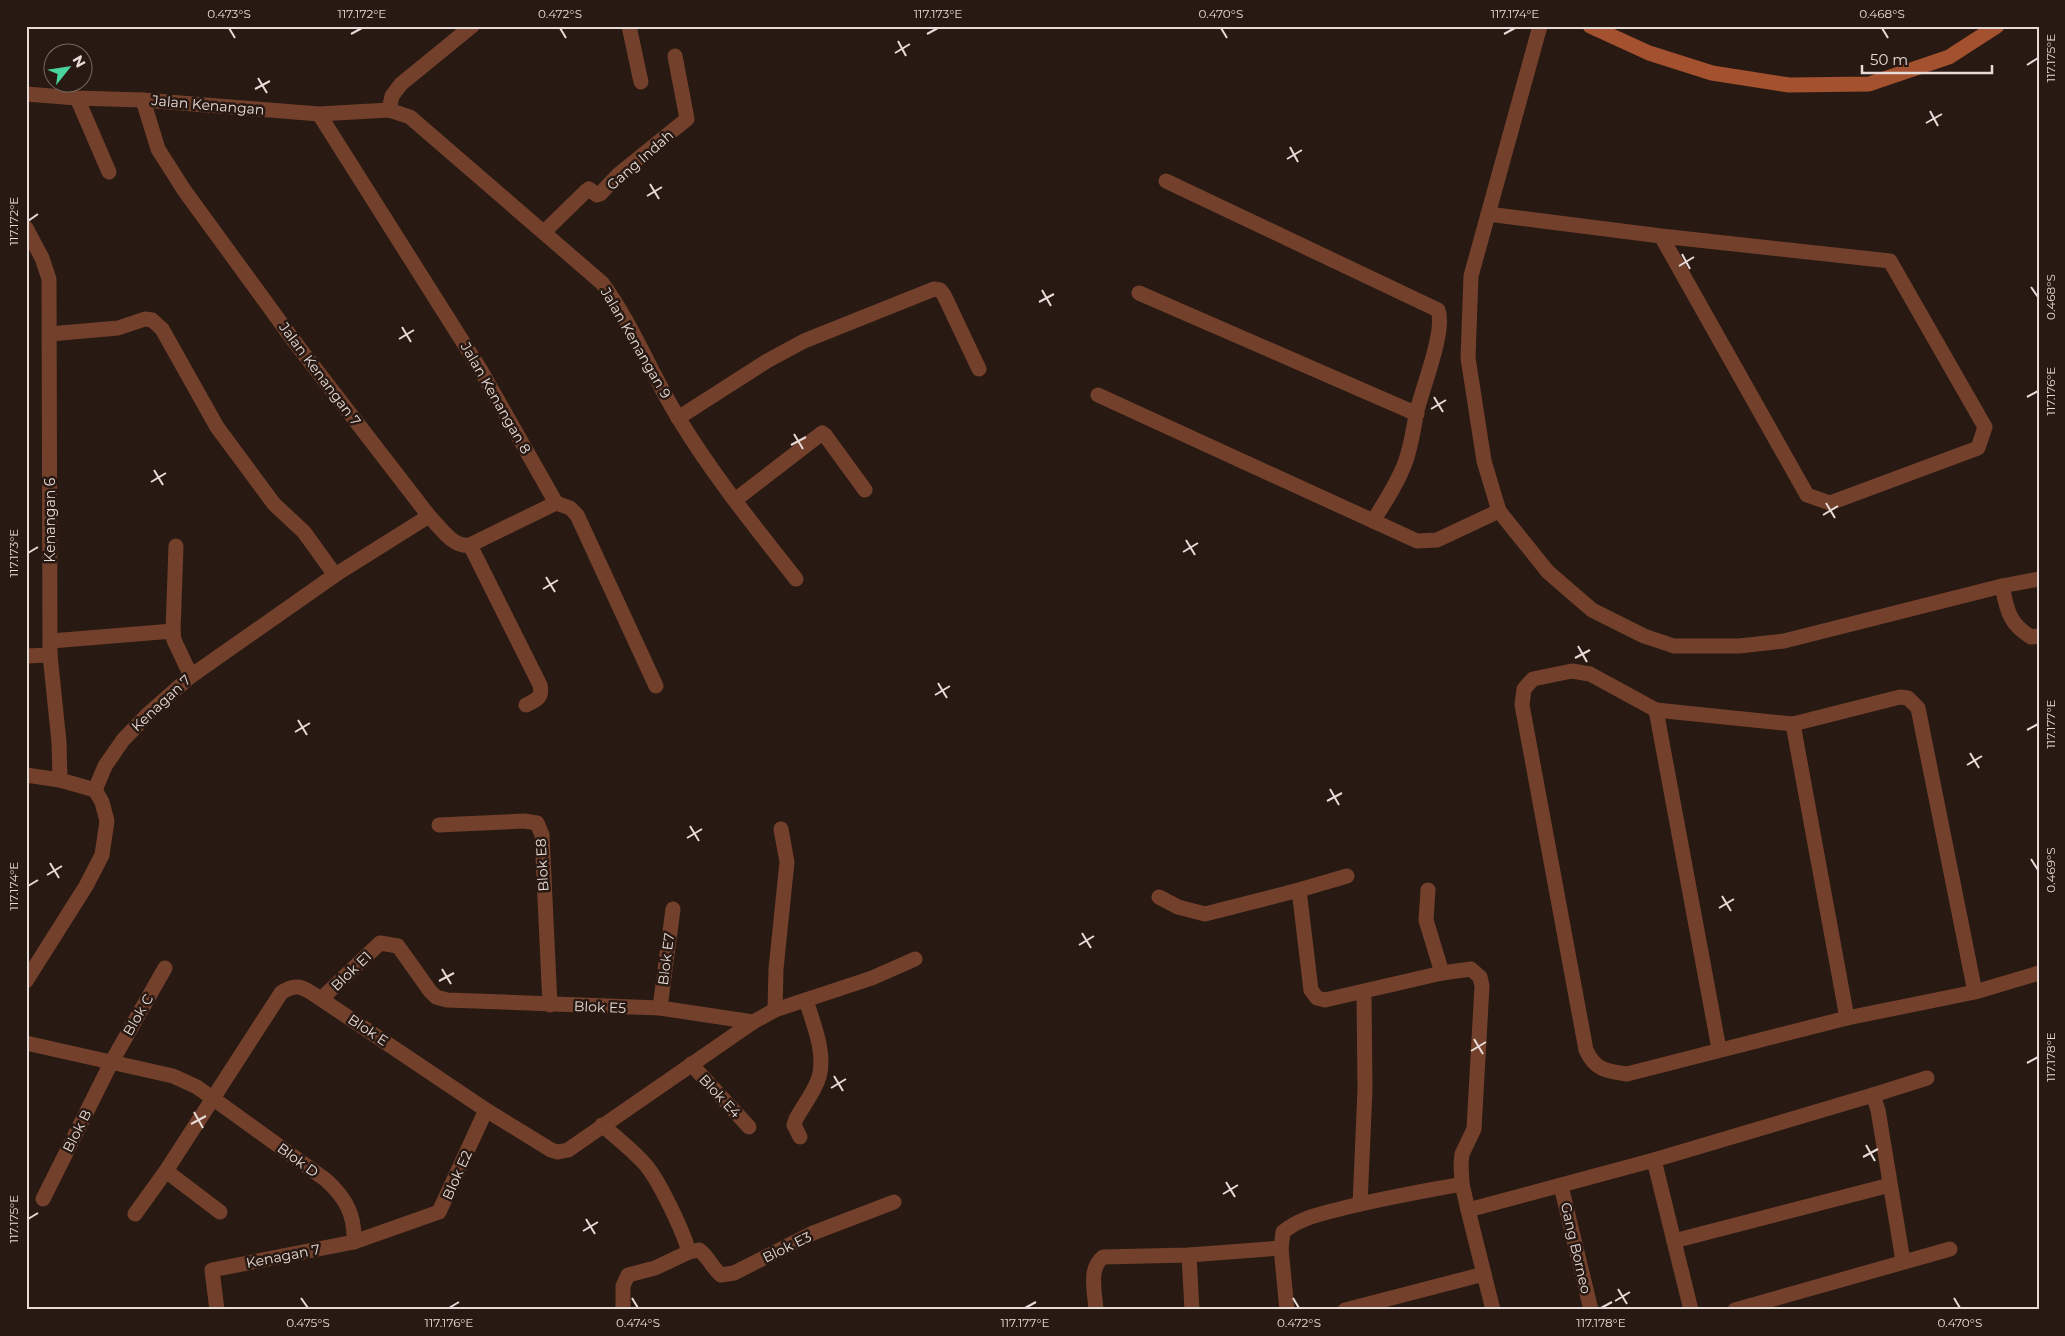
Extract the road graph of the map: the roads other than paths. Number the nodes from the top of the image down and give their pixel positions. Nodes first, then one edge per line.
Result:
1 (472, 26) edge
2 (629, 26) edge
3 (1540, 26) edge
4 (1590, 26) edge
5 (1997, 26) edge
6 (675, 56) dead end
7 (641, 82) dead end
8 (26, 94) edge
9 (78, 98) junction
10 (143, 100) junction
11 (389, 110) junction
12 (319, 114) junction
13 (108, 172) dead end
14 (1166, 181) dead end
15 (1488, 214) junction
16 (26, 228) edge
17 (544, 232) junction
18 (1661, 236) junction
19 (1139, 293) dead end
20 (50, 334) junction
21 (979, 370) dead end
22 (1098, 395) dead end
23 (1416, 414) junction
24 (678, 418) junction
25 (865, 490) dead end
26 (735, 500) junction
27 (556, 503) junction
28 (1499, 511) junction
29 (429, 516) junction
30 (1373, 520) junction
31 (470, 545) junction
32 (176, 546) dead end
33 (335, 574) junction
34 (796, 579) dead end
35 (2039, 579) edge
36 (2002, 586) junction
37 (173, 631) junction
38 (2039, 636) edge
39 (50, 648) junction
40 (26, 656) edge
41 (191, 676) junction
42 (656, 686) dead end
43 (526, 705) dead end
44 (1656, 710) junction
45 (1793, 724) junction
46 (26, 775) edge
47 (60, 780) junction
48 (95, 790) junction
49 (439, 825) dead end
50 (781, 828) dead end
51 (1347, 876) dead end
52 (1298, 890) junction
53 (1428, 890) dead end
54 (1159, 897) dead end
55 (673, 909) dead end
56 (915, 959) dead end
57 (165, 968) dead end
58 (1442, 973) junction
59 (2039, 973) edge
60 (26, 981) edge
61 (1364, 992) junction
62 (1975, 992) junction
63 (322, 999) junction
64 (447, 1000) joint
65 (806, 1000) junction
66 (550, 1005) junction
67 (660, 1008) junction
68 (775, 1010) junction
69 (1847, 1018) junction
70 (753, 1022) junction
71 (26, 1043) edge
72 (1719, 1049) junction
73 (111, 1063) junction
74 (692, 1064) junction
75 (1927, 1078) dead end
76 (1873, 1095) junction
77 (213, 1098) junction
78 (486, 1110) junction
79 (602, 1126) junction
80 (750, 1127) dead end
81 (800, 1138) dead end
82 (1654, 1160) junction
83 (166, 1171) junction
84 (1462, 1184) junction
85 (1561, 1186) junction
86 (1890, 1186) junction
87 (43, 1199) dead end
88 (894, 1202) dead end
89 (1360, 1204) junction
90 (1468, 1210) junction
91 (220, 1212) dead end
92 (135, 1214) dead end
93 (1674, 1240) junction
94 (354, 1242) junction
95 (1282, 1248) junction
96 (1950, 1248) dead end
97 (689, 1252) junction
98 (1189, 1255) junction
99 (1903, 1261) junction
100 (1484, 1274) junction
101 (217, 1310) edge
102 (623, 1310) edge
103 (1096, 1310) edge
104 (1192, 1310) edge
105 (1287, 1310) edge
106 (1345, 1310) edge
107 (1493, 1310) edge
108 (1591, 1310) edge
109 (1691, 1310) edge
110 (1735, 1310) edge

1 - 11 street
2 - 7 street
3 - 15 street
4 - 5 street
6 - 17 street, Gang Indah
8 - 9 street, Jalan Kenangan
9 - 10 street, Jalan Kenangan
9 - 13 street
10 - 12 street, Jalan Kenangan
10 - 29 street, Jalan Kenangan 7
11 - 12 street, Jalan Kenangan
11 - 17 street, Jalan Kenangan 9
12 - 27 street, Jalan Kenangan 8
14 - 23 street
15 - 18 street
15 - 28 street
16 - 20 street, Kenangan 6
17 - 24 street, Jalan Kenangan 9
18 - 18 street
19 - 23 street
20 - 33 street
20 - 39 street, Kenangan 6
21 - 24 street
22 - 30 street
23 - 30 street
24 - 26 street, Jalan Kenangan 9
25 - 26 street
26 - 34 street, Jalan Kenangan 9
27 - 31 street
27 - 42 street
28 - 30 street
28 - 36 street
29 - 31 street, Jalan Kenangan 7
29 - 33 street, Kenagan 7
31 - 43 street
32 - 37 street
33 - 41 street, Kenagan 7
35 - 36 street
36 - 38 street
37 - 39 street
37 - 41 street
39 - 40 street
39 - 47 street, Kenangan 6
41 - 48 street, Kenagan 7
44 - 45 street
44 - 72 street
44 - 72 street
45 - 62 street
45 - 69 street
46 - 47 street
47 - 48 street
48 - 60 street
49 - 66 street, Blok E8
50 - 68 street
51 - 52 street
52 - 54 street
52 - 61 street
53 - 58 street
55 - 67 street, Blok E7
56 - 65 street
57 - 73 street, Blok C
58 - 61 street
58 - 84 street
59 - 62 street
61 - 89 street
62 - 69 street
63 - 64 street, Blok E1
63 - 77 street, Blok E
63 - 78 street, Blok E
64 - 66 street, Blok E5
65 - 68 street
65 - 81 street
66 - 67 street, Blok E5
67 - 70 street, Blok E5
68 - 70 street
69 - 72 street
70 - 74 street
71 - 73 street
73 - 77 street
73 - 87 street, Blok B
74 - 79 street
74 - 80 street, Blok E4
75 - 76 street
76 - 82 street
76 - 86 street
77 - 83 street
77 - 94 street, Blok D
78 - 79 street, Blok E
78 - 94 street, Blok E2
79 - 97 street
82 - 85 street
82 - 93 street
83 - 91 street
83 - 92 street
84 - 89 street
84 - 90 street
85 - 90 street
85 - 108 street, Gang Borneo
86 - 93 street
86 - 99 street
88 - 97 street, Blok E3
89 - 95 street
90 - 100 street
93 - 109 street
94 - 101 street, Kenagan 7
95 - 98 street
95 - 105 street
96 - 99 street
97 - 102 street
98 - 103 street
98 - 104 street
99 - 110 street
100 - 106 street
100 - 107 street

